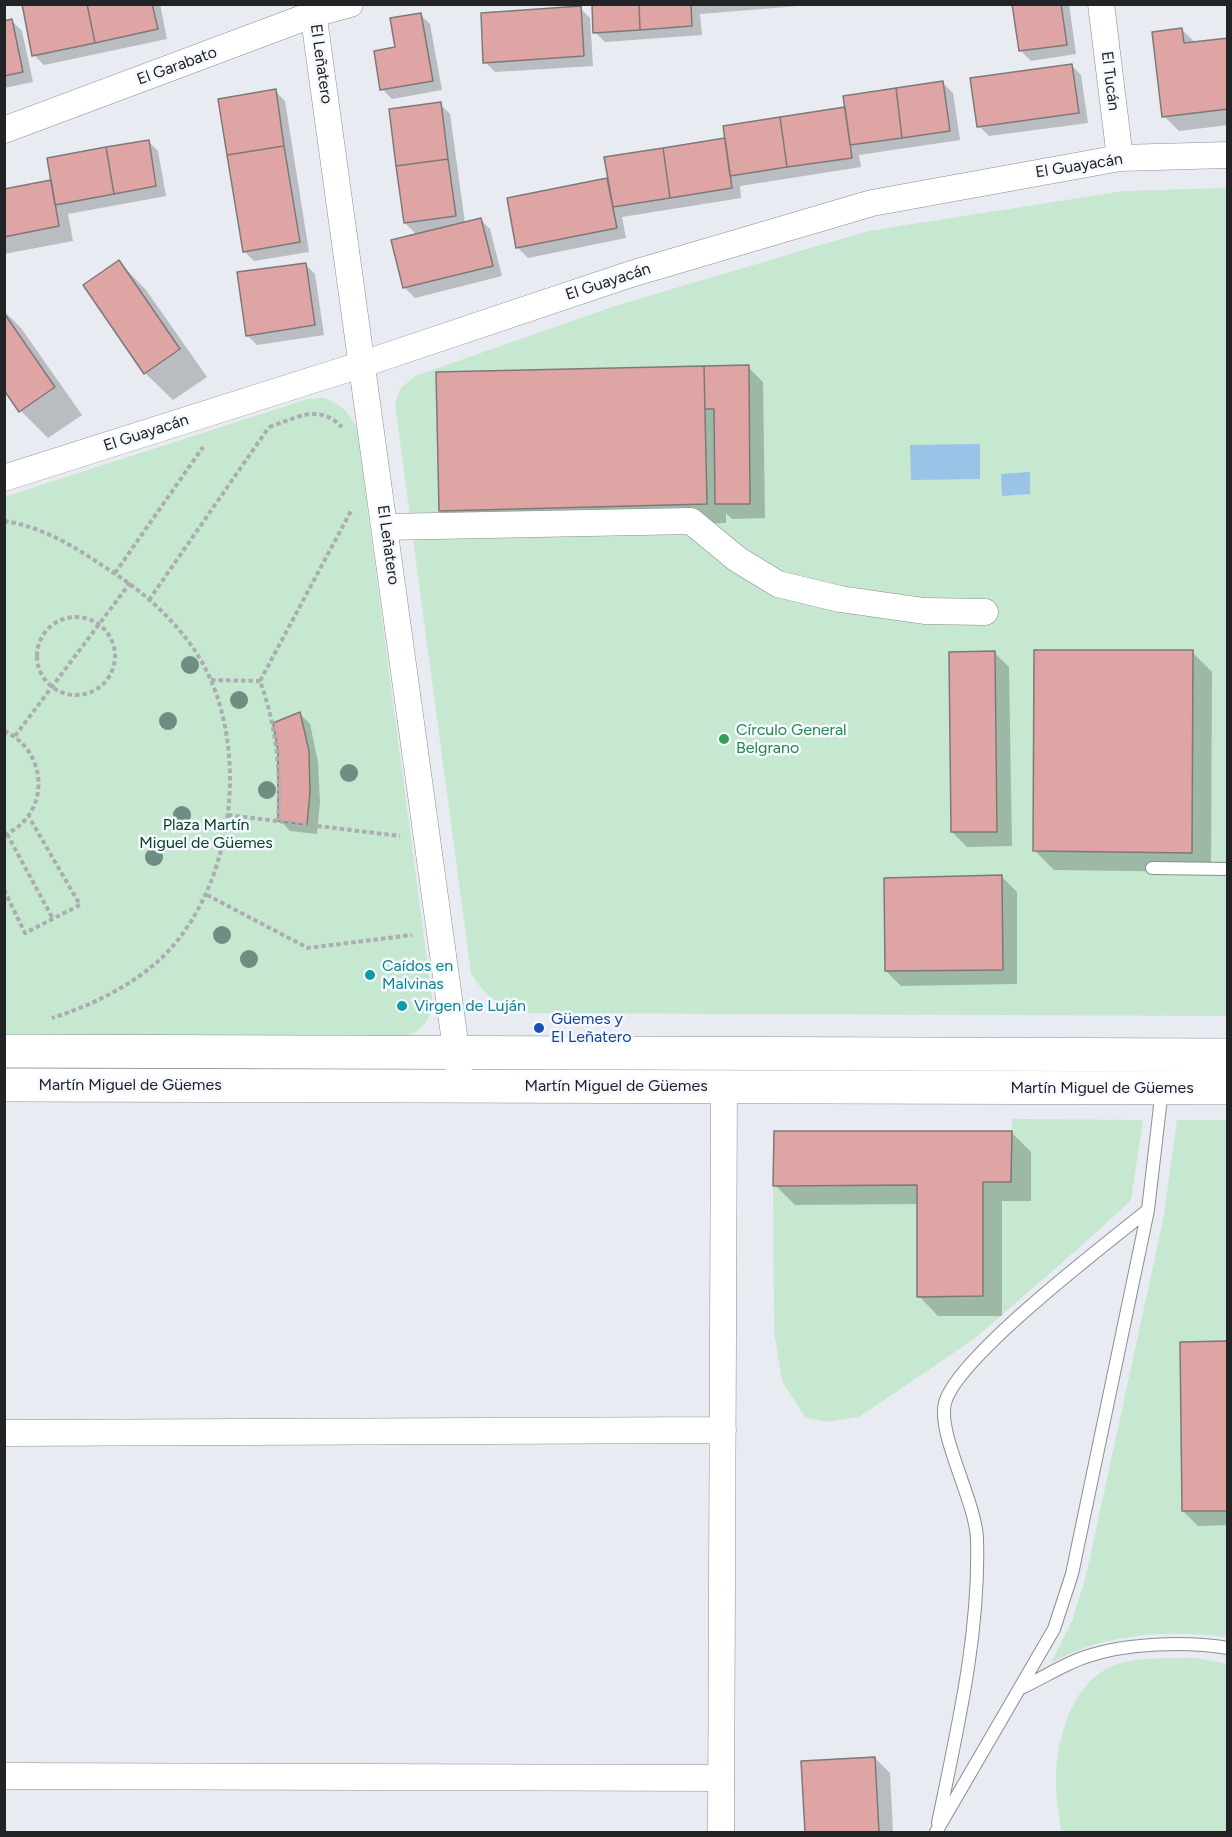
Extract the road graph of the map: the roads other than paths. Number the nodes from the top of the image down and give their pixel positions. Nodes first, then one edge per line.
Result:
1 (350, 4) edge
2 (1101, 4) edge
3 (313, 9) edge
4 (4, 130) edge
5 (1227, 155) edge
6 (1120, 158) junction
7 (363, 364) junction
8 (4, 478) edge
9 (385, 527) junction
10 (985, 612) dead end
11 (1152, 868) dead end
12 (1227, 868) edge
13 (4, 1051) edge
14 (456, 1053) junction
15 (1227, 1055) edge
16 (4, 1085) edge
17 (462, 1086) junction
18 (724, 1086) junction
19 (1162, 1088) junction
20 (1227, 1088) edge
21 (1148, 1210) junction
22 (723, 1430) junction
23 (4, 1432) edge
24 (1227, 1648) edge
25 (1023, 1688) junction
26 (4, 1776) edge
27 (721, 1778) junction
28 (937, 1832) edge
29 (721, 1833) edge

1 - 3 street, El Garabato
2 - 6 street, El Tucán
3 - 4 street, El Garabato
3 - 7 street, El Leñatero
5 - 6 street, El Guayacán
6 - 7 street, El Guayacán
7 - 8 street, El Guayacán
7 - 9 street, El Leñatero
9 - 10 street
9 - 14 street, El Leñatero
11 - 12 lane
13 - 14 street, Martín Miguel de Güemes
14 - 15 street, Martín Miguel de Güemes
14 - 17 street, El Leñatero
16 - 17 street, Martín Miguel de Güemes
17 - 18 street, Martín Miguel de Güemes
18 - 19 street, Martín Miguel de Güemes
18 - 22 street
19 - 20 street, Martín Miguel de Güemes
19 - 21 lane
21 - 25 lane
21 - 28 lane
22 - 23 street
22 - 27 street
24 - 25 lane
25 - 28 lane
26 - 27 street
27 - 29 street

